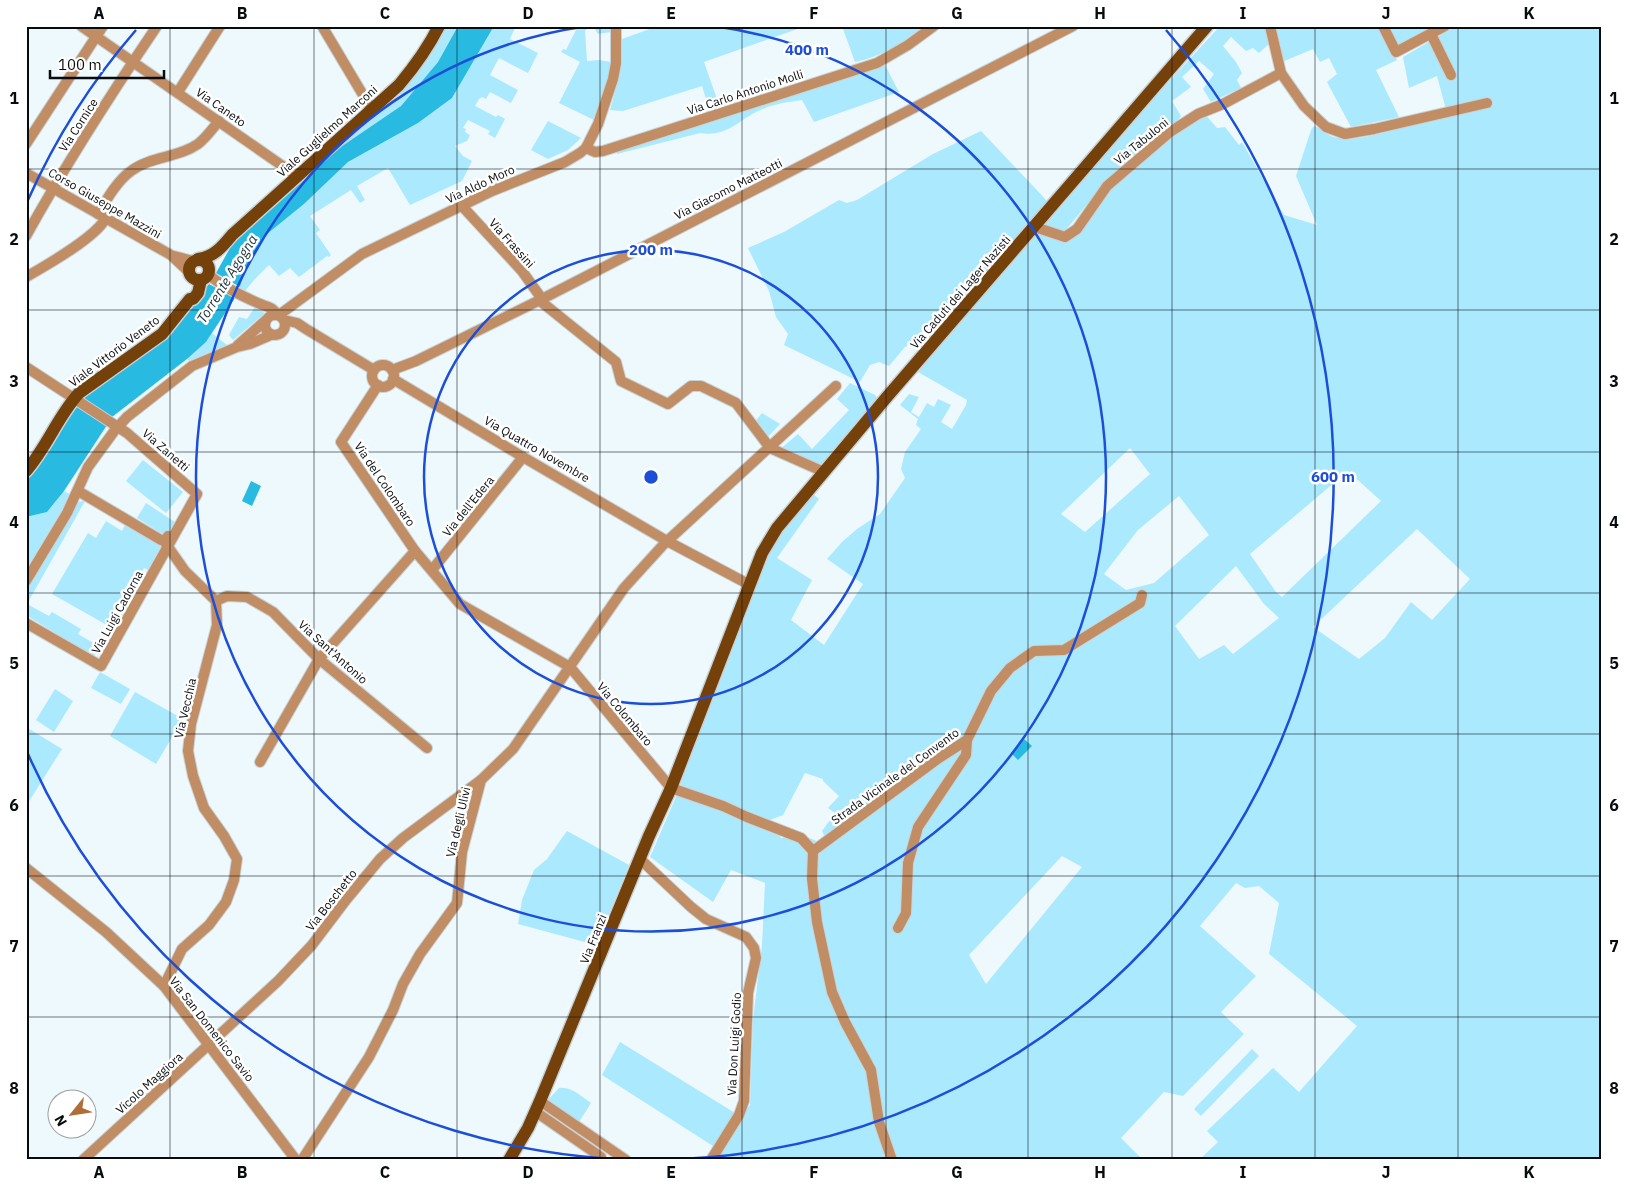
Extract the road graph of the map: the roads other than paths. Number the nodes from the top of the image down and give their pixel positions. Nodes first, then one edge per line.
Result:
1 (81, 26) edge
2 (103, 26) edge
3 (157, 26) edge
4 (220, 26) edge
5 (322, 26) edge
6 (439, 26) edge
7 (616, 26) edge
8 (934, 26) edge
9 (1073, 26) edge
10 (1207, 26) edge
11 (1270, 26) edge
12 (1383, 26) edge
13 (1445, 26) edge
14 (1431, 34) junction
15 (96, 37) junction
16 (132, 62) junction
17 (1281, 73) junction
18 (1451, 75) dead end
19 (178, 92) junction
20 (1487, 103) dead end
21 (372, 110) junction
22 (219, 121) junction
23 (26, 144) edge
24 (586, 148) junction
25 (26, 173) edge
26 (297, 176) junction
27 (52, 188) junction
28 (462, 206) junction
29 (102, 216) junction
30 (1035, 227) junction
31 (26, 236) edge
32 (201, 271) junction
33 (26, 277) edge
34 (541, 299) junction
35 (275, 318) junction
36 (306, 330) junction
37 (276, 334) junction
38 (237, 347) junction
39 (26, 367) edge
40 (374, 370) junction
41 (392, 374) junction
42 (378, 385) junction
43 (836, 386) dead end
44 (76, 399) junction
45 (114, 424) junction
46 (770, 448) junction
47 (523, 457) junction
48 (26, 471) edge
49 (824, 472) junction
50 (78, 491) junction
51 (667, 541) junction
52 (166, 543) junction
53 (415, 551) junction
54 (432, 570) junction
55 (26, 581) edge
56 (750, 585) junction
57 (1142, 595) dead end
58 (216, 601) junction
59 (26, 623) edge
60 (319, 659) junction
61 (570, 667) junction
62 (967, 740) junction
63 (427, 748) dead end
64 (260, 762) dead end
65 (481, 780) junction
66 (671, 788) junction
67 (812, 851) junction
68 (640, 859) junction
69 (26, 868) edge
70 (898, 928) dead end
71 (164, 986) junction
72 (209, 1045) junction
73 (538, 1107) junction
74 (601, 1157) dead end
75 (83, 1160) edge
76 (296, 1160) edge
77 (302, 1160) edge
78 (509, 1160) edge
79 (626, 1160) edge
80 (711, 1160) edge
81 (892, 1160) edge

1 - 15 street, Via Caneto
2 - 15 street
3 - 16 street, Via Cornice
4 - 19 street
5 - 21 street
6 - 21 main road, Viale Guglielmo Marconi
7 - 24 street, Via Aldo Moro
8 - 24 street, Via Carlo Antonio Molli
9 - 34 street, Via Giacomo Matteotti
10 - 30 main road, Via Caduti dei Lager Nazisti
11 - 17 street
12 - 14 street
13 - 14 street
14 - 18 street
15 - 16 street, Via Caneto
15 - 23 street
16 - 19 street, Via Caneto
16 - 27 street, Via Cornice
17 - 20 street
17 - 30 street, Via Tabuloni
19 - 22 street, Via Caneto
21 - 26 main road, Viale Guglielmo Marconi
22 - 26 street, Via Caneto
22 - 29 street
24 - 28 street, Via Aldo Moro
25 - 27 street, Corso Giuseppe Mazzini
26 - 32 main road, Viale Guglielmo Marconi
27 - 29 street, Corso Giuseppe Mazzini
27 - 31 street, Via Cornice
28 - 34 street, Via Frassini
28 - 35 street, Via Aldo Moro
29 - 32 street, Corso Giuseppe Mazzini
29 - 33 street
30 - 49 main road, Via Caduti dei Lager Nazisti
32 - 35 street
32 - 44 main road, Viale Vittorio Veneto
34 - 41 street, Via Giacomo Matteotti
34 - 46 street
35 - 36 street
35 - 37 street
35 - 37 street
35 - 38 street, Via Aldo Moro
36 - 37 street
36 - 40 street
37 - 38 street
38 - 45 street
39 - 44 street, Via Zanetti
40 - 41 street
40 - 42 street
41 - 42 street
41 - 47 street, Via Quattro Novembre
42 - 53 street, Via del Colombaro
43 - 46 street
44 - 45 street, Via Zanetti
44 - 48 main road, Viale Vittorio Veneto
45 - 50 street
45 - 52 street, Via Zanetti
46 - 49 street
46 - 51 street
47 - 51 street, Via Quattro Novembre
47 - 54 street, Via dell'Edera
49 - 56 main road, Via Caduti dei Lager Nazisti
50 - 52 street
50 - 55 street
51 - 56 street, Via Quattro Novembre
51 - 61 street, Via degli Ulivi
52 - 58 street
52 - 59 street, Via Luigi Cadorna
53 - 54 street, Via del Colombaro
53 - 60 street
54 - 61 street, Via Colombaro
56 - 66 main road
57 - 62 street, Strada Vicinale del Convento
58 - 60 street, Via Sant'Antonio
58 - 71 street, Via Vecchia
60 - 63 street, Via Sant'Antonio
60 - 64 street
61 - 65 street, Via degli Ulivi
61 - 66 street, Via Colombaro
62 - 67 street, Strada Vicinale del Convento
62 - 70 street
65 - 72 street, Via Boschetto
65 - 77 street, Via degli Ulivi
66 - 67 street
66 - 68 main road, Via Franzi
67 - 81 street
68 - 73 main road, Via Franzi
68 - 80 street, Via Don Luigi Godio
69 - 71 street, Via San Domenico Savio
71 - 72 street, Via San Domenico Savio
72 - 75 street, Vicolo Maggiora
72 - 76 street, Via San Domenico Savio
73 - 74 street
73 - 78 main road, Via Franzi
73 - 79 street

